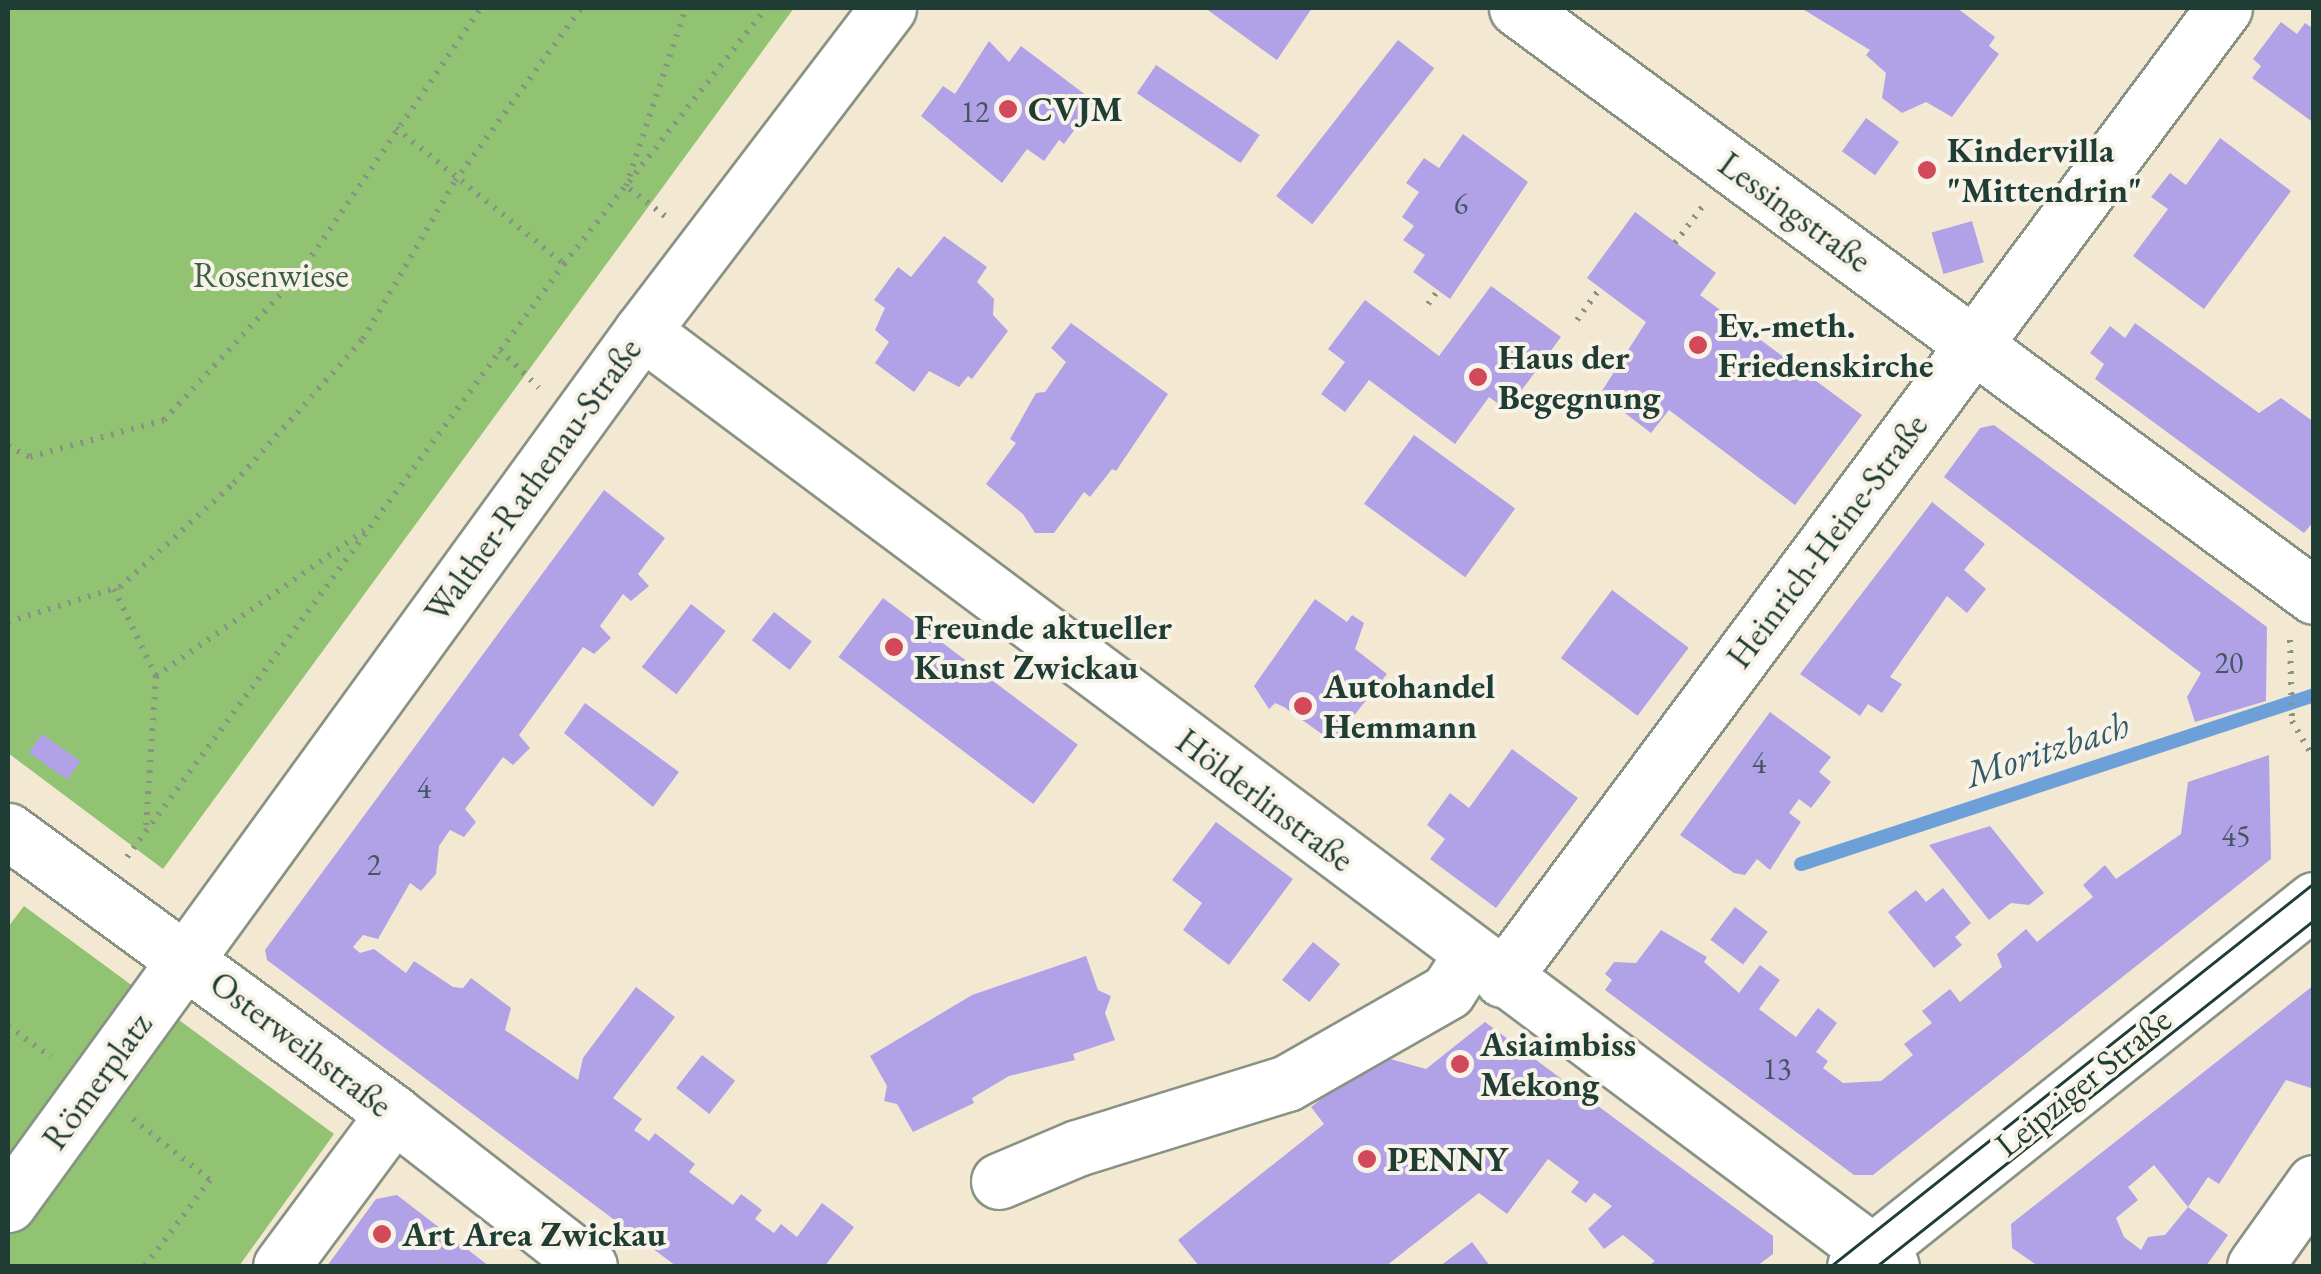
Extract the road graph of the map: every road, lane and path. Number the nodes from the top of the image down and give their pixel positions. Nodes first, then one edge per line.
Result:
1 (480, 8) edge
2 (581, 8) edge
3 (686, 8) edge
4 (766, 8) edge
5 (888, 8) edge
6 (1517, 8) edge
7 (2224, 8) edge
8 (396, 128) junction
9 (459, 176) junction
10 (626, 186) junction
11 (564, 264) junction
12 (1600, 288) dead end
13 (1438, 290) dead end
14 (1428, 304) dead end
15 (1576, 320) dead end
16 (642, 331) junction
17 (1974, 343) junction
18 (8, 446) edge
19 (371, 526) junction
20 (114, 589) junction
21 (2306, 616) edge
22 (8, 622) edge
23 (156, 676) junction
24 (2314, 759) edge
25 (8, 831) edge
26 (146, 832) junction
27 (99, 895) junction
28 (2314, 900) edge
29 (186, 958) junction
30 (1487, 967) junction
31 (8, 1026) edge
32 (94, 1088) junction
33 (394, 1114) junction
34 (998, 1181) dead end
35 (2314, 1183) edge
36 (8, 1204) edge
37 (1873, 1262) edge
38 (145, 1266) edge
39 (281, 1266) edge
40 (589, 1266) edge
41 (2255, 1266) edge

1 - 8 path
2 - 9 path
3 - 10 path
4 - 10 path
5 - 16 street, Walther-Rathenau-Straße
6 - 17 street, Lessingstraße
7 - 17 street, Heinrich-Heine-Straße
8 - 9 path
8 - 18 path
9 - 11 path
9 - 20 path
10 - 11 path
11 - 19 path
12 - 15 path
13 - 14 path
16 - 29 street, Walther-Rathenau-Straße
16 - 30 street, Hölderlinstraße
17 - 21 street, Lessingstraße
17 - 30 street, Heinrich-Heine-Straße
19 - 23 path
19 - 26 path
20 - 22 path
20 - 23 path
21 - 24 path
23 - 26 path
25 - 27 street, Osterweihstraße
26 - 27 path
27 - 29 street, Osterweihstraße
28 - 37 street, Leipziger Straße
29 - 32 street, Römerplatz
29 - 33 street, Osterweihstraße
30 - 34 street, Heinrich-Heine-Straße
30 - 37 street, Hölderlinstraße
31 - 32 path
32 - 36 street, Römerplatz
32 - 38 path
33 - 39 street
33 - 40 street, Osterweihstraße
35 - 41 street

